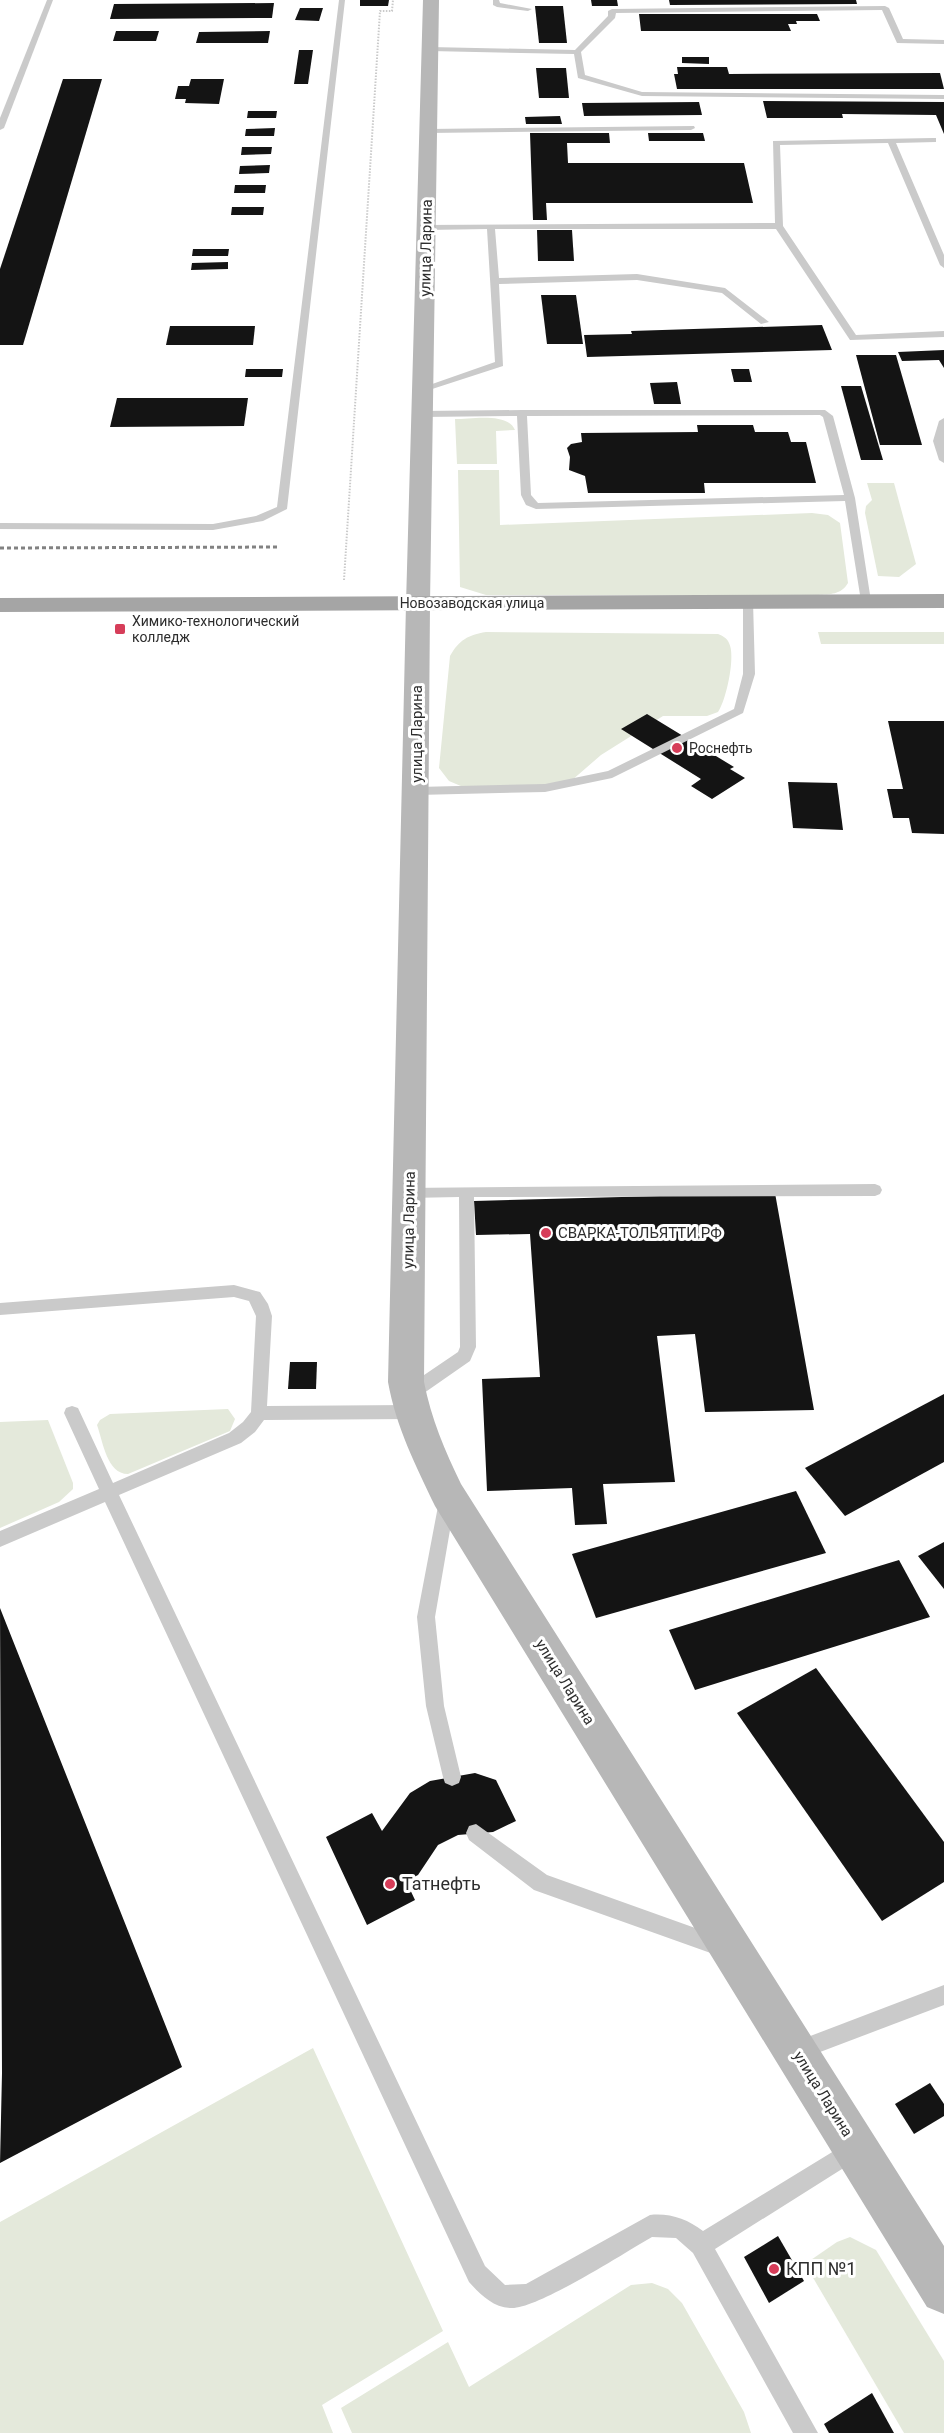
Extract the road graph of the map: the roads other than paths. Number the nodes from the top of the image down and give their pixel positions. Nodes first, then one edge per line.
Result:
1 (50, 0) edge
2 (342, 0) edge
3 (431, 0) edge
4 (496, 0) edge
5 (528, 9) dead end
6 (944, 42) edge
7 (430, 49) junction
8 (577, 52) junction
9 (944, 97) edge
10 (0, 128) edge
11 (691, 128) dead end
12 (428, 131) junction
13 (933, 140) dead end
14 (891, 141) junction
15 (426, 226) junction
16 (491, 226) junction
17 (779, 226) junction
18 (944, 265) edge
19 (495, 280) junction
20 (764, 322) dead end
21 (944, 334) edge
22 (423, 389) junction
23 (422, 414) junction
24 (522, 414) junction
25 (944, 421) edge
26 (944, 460) edge
27 (850, 498) junction
28 (0, 526) edge
29 (748, 601) junction
30 (866, 601) junction
31 (944, 601) edge
32 (418, 604) junction
33 (0, 605) edge
34 (417, 791) junction
35 (875, 1190) dead end
36 (409, 1192) junction
37 (466, 1192) junction
38 (0, 1309) edge
39 (410, 1403) junction
40 (72, 1413) dead end
41 (259, 1413) junction
42 (110, 1492) junction
43 (448, 1495) junction
44 (0, 1539) edge
45 (452, 1777) dead end
46 (476, 1833) dead end
47 (735, 1951) junction
48 (944, 1995) edge
49 (796, 2051) junction
50 (856, 2148) junction
51 (701, 2245) junction
52 (944, 2290) edge
53 (806, 2433) edge

1 - 10 lane
2 - 28 lane
3 - 7 street, улица Ларина
4 - 5 lane
6 - 8 lane
7 - 8 lane
7 - 12 street, улица Ларина
8 - 9 lane
11 - 12 lane
12 - 15 street, улица Ларина
13 - 14 lane
14 - 17 lane
14 - 18 lane
15 - 16 lane
15 - 22 street, улица Ларина
16 - 17 lane
16 - 19 lane
17 - 21 lane
19 - 20 lane
19 - 22 lane
22 - 23 street, улица Ларина
23 - 24 lane
23 - 32 street, улица Ларина
24 - 27 lane
24 - 27 lane
25 - 26 lane
27 - 30 lane
29 - 30 main road, Новозаводская улица
29 - 32 main road, Новозаводская улица
29 - 34 lane
30 - 31 main road, Новозаводская улица
32 - 33 main road, Новозаводская улица
32 - 34 street, улица Ларина
34 - 36 street, улица Ларина
35 - 37 lane
36 - 37 lane
36 - 39 street, улица Ларина
37 - 39 lane
38 - 41 lane
39 - 41 lane
39 - 43 street, улица Ларина
40 - 42 lane
41 - 42 lane
42 - 44 lane
42 - 51 lane
43 - 45 lane
43 - 47 street, улица Ларина
46 - 47 lane
47 - 49 street, улица Ларина
48 - 49 lane
49 - 50 street, улица Ларина
50 - 51 lane
50 - 52 street, улица Ларина
51 - 53 lane

